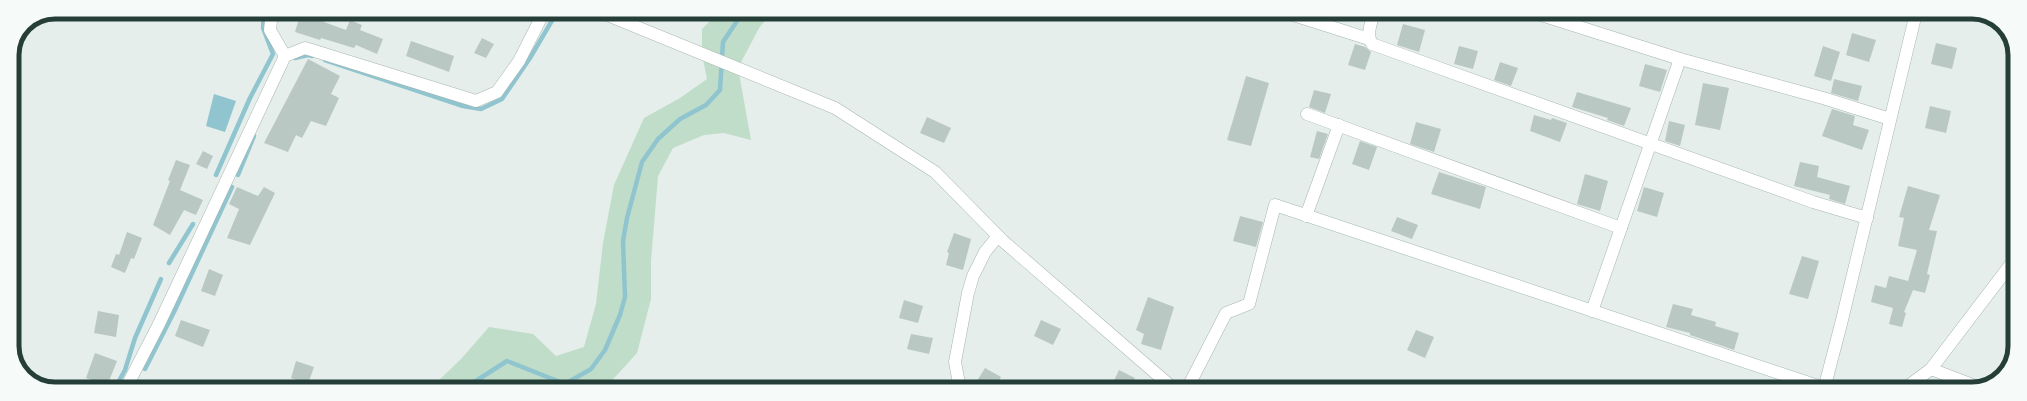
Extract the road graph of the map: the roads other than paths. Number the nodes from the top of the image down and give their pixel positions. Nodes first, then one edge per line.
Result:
1 (271, 19) edge
2 (540, 19) edge
3 (617, 19) edge
4 (1308, 19) edge
5 (1373, 19) edge
6 (1554, 19) edge
7 (1915, 19) edge
8 (1369, 39) junction
9 (285, 56) junction
10 (1680, 59) junction
11 (1307, 114) dead end
12 (1890, 119) junction
13 (1339, 125) junction
14 (1650, 144) junction
15 (1306, 216) junction
16 (1866, 218) junction
17 (1621, 228) junction
18 (998, 236) junction
19 (2008, 268) edge
20 (1592, 311) junction
21 (1931, 369) junction
22 (129, 382) edge
23 (959, 382) edge
24 (1166, 382) edge
25 (1191, 382) edge
26 (1803, 382) edge
27 (1826, 382) edge
28 (1913, 382) edge
29 (1965, 382) edge

1 - 9 street
2 - 9 street
3 - 18 street
4 - 8 street
5 - 8 street
6 - 10 street
7 - 12 street
8 - 14 street
9 - 22 street
10 - 12 street
10 - 14 street
11 - 13 street
12 - 16 street
13 - 15 street
13 - 17 street
14 - 16 street
14 - 17 street
15 - 20 street
15 - 25 street
16 - 27 street
17 - 20 street
18 - 23 street
18 - 24 street
19 - 21 street
20 - 26 street
21 - 28 street
21 - 29 street

